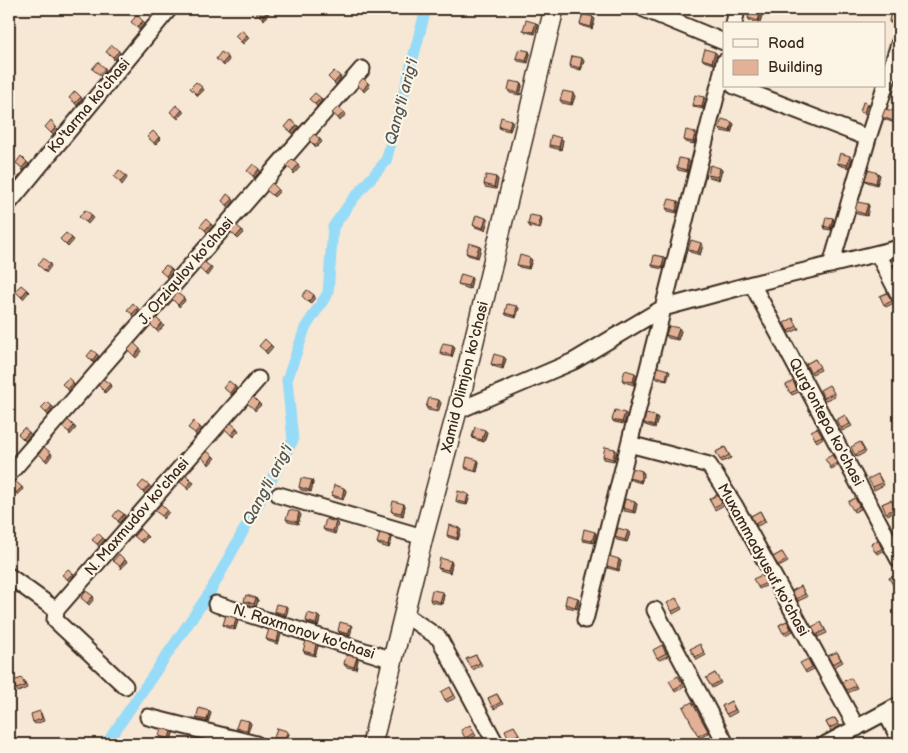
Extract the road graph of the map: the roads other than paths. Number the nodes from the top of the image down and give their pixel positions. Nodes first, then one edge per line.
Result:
1 (169, 9) edge
2 (554, 9) edge
3 (644, 9) edge
4 (737, 9) edge
5 (734, 22) edge
6 (723, 42) edge
7 (899, 44) edge
8 (362, 69) dead end
9 (722, 82) edge
10 (886, 83) edge
11 (739, 88) edge
12 (884, 88) edge
13 (868, 138) junction
14 (9, 203) edge
15 (899, 248) edge
16 (878, 254) junction
17 (831, 265) junction
18 (752, 284) junction
19 (899, 294) edge
20 (663, 308) junction
21 (258, 379) dead end
22 (457, 411) junction
23 (629, 444) junction
24 (9, 474) edge
25 (279, 496) dead end
26 (423, 537) junction
27 (899, 560) edge
28 (9, 576) edge
29 (216, 604) dead end
30 (56, 610) junction
31 (655, 610) dead end
32 (404, 614) junction
33 (585, 620) dead end
34 (393, 660) junction
35 (125, 686) dead end
36 (899, 705) edge
37 (886, 713) junction
38 (148, 716) dead end
39 (857, 728) junction
40 (899, 739) edge
41 (256, 744) edge
42 (372, 744) edge
43 (496, 744) edge
44 (726, 744) edge
45 (826, 744) edge

1 - 14 street, Ko'tarma ko'chasi
2 - 22 main road, Xamid Olimjon ko'chasi
3 - 6 street
4 - 5 street
7 - 10 street
8 - 24 street, J. Orziqulov ko'chasi
9 - 20 street
11 - 13 street
12 - 13 street
13 - 17 street
15 - 16 street
16 - 17 street
16 - 19 street
17 - 18 street
18 - 20 street
18 - 27 street, Qurg'ontepa ko'chasi
20 - 22 street
20 - 23 street
21 - 30 street, N. Maxmudov ko'chasi
22 - 26 main road, Xamid Olimjon ko'chasi
23 - 33 street
23 - 39 street, Muxammadyusuf ko'chasi
25 - 26 street
26 - 32 main road, Xamid Olimjon ko'chasi
28 - 30 street
29 - 34 street, N. Raxmonov ko'chasi
30 - 35 street
31 - 44 street
32 - 34 main road, Xamid Olimjon ko'chasi
32 - 43 street
34 - 42 main road, Xamid Olimjon ko'chasi
36 - 37 street
37 - 39 street
37 - 40 street
38 - 41 street
39 - 45 street

